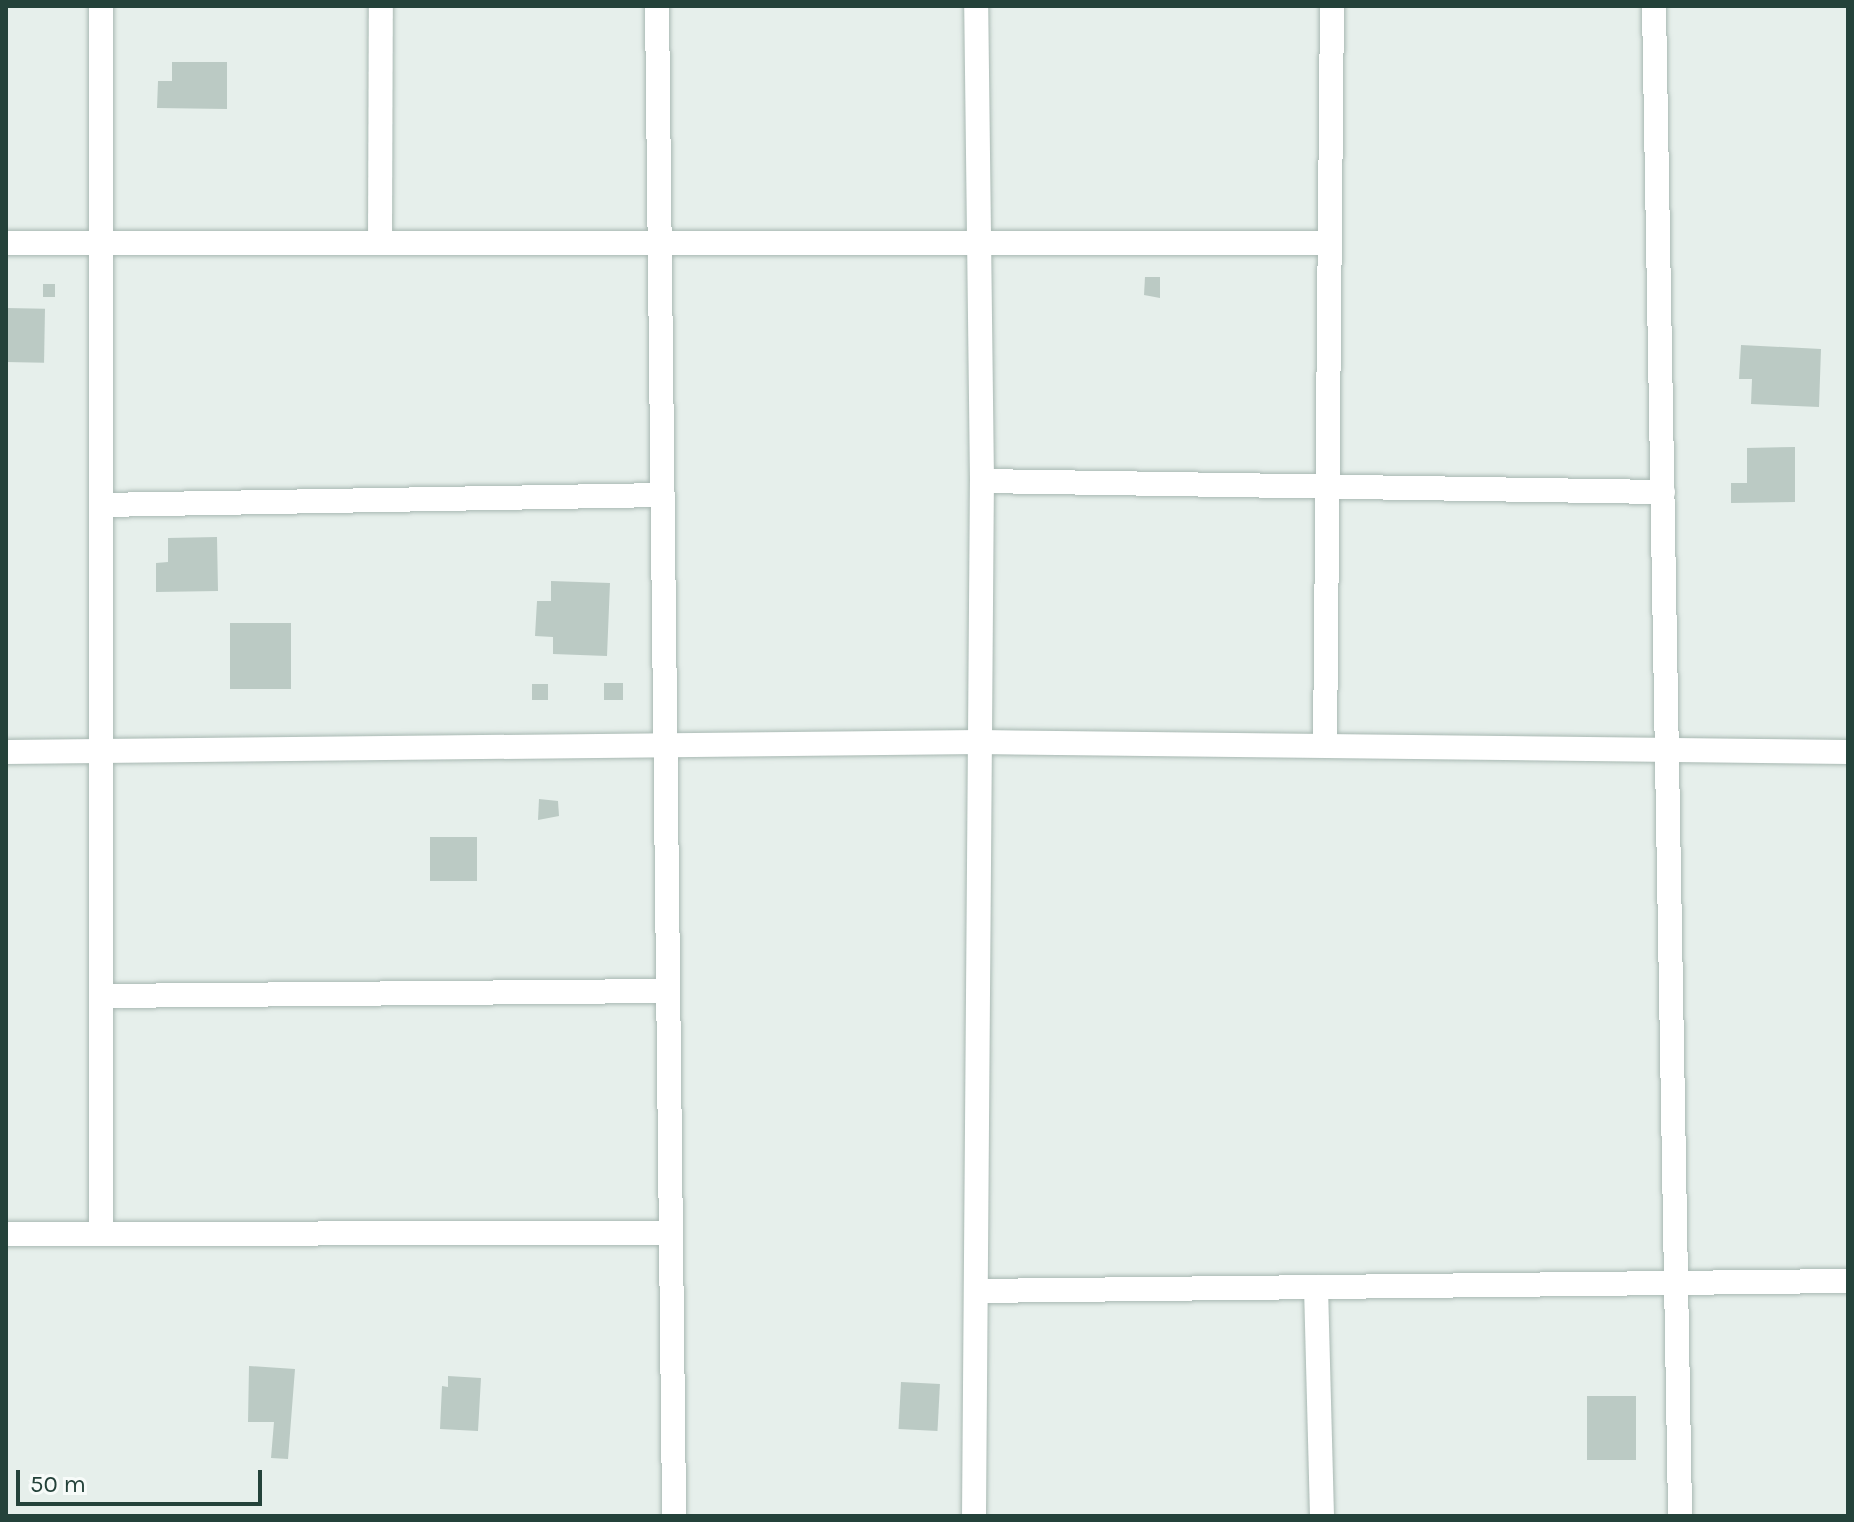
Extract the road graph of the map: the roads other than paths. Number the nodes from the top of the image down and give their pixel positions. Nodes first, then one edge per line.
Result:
1 (101, 6) edge
2 (381, 6) edge
3 (657, 6) edge
4 (976, 6) edge
5 (1332, 6) edge
6 (1654, 6) edge
7 (6, 243) edge
8 (101, 243) junction
9 (380, 243) junction
10 (659, 243) junction
11 (978, 243) junction
12 (1329, 243) junction
13 (982, 481) junction
14 (1328, 486) junction
15 (1663, 492) junction
16 (662, 495) junction
17 (101, 505) junction
18 (980, 742) junction
19 (665, 745) junction
20 (1325, 745) junction
21 (1667, 749) junction
22 (101, 751) junction
23 (6, 752) edge
24 (1848, 752) edge
25 (668, 991) junction
26 (101, 996) junction
27 (671, 1233) junction
28 (6, 1234) edge
29 (101, 1234) junction
30 (1848, 1281) edge
31 (1676, 1283) junction
32 (1316, 1287) junction
33 (976, 1291) junction
34 (674, 1516) edge
35 (974, 1516) edge
36 (1322, 1516) edge
37 (1680, 1516) edge

1 - 8 street
2 - 9 street
3 - 10 street
4 - 11 street
5 - 12 street
6 - 15 street
7 - 8 street
8 - 9 street
8 - 17 street
9 - 10 street
10 - 11 street
10 - 16 street
11 - 12 street
11 - 13 street
12 - 14 street
13 - 14 street
13 - 18 street
14 - 15 street
14 - 20 street
15 - 21 street
16 - 17 street
16 - 19 street
17 - 22 street
18 - 19 street
18 - 20 street
18 - 33 street
19 - 22 street
19 - 25 street
20 - 21 street
21 - 24 street
21 - 31 street
22 - 23 street
22 - 26 street
25 - 26 street
25 - 27 street
26 - 29 street
27 - 29 street
27 - 34 street
28 - 29 street
30 - 31 street
31 - 32 street
31 - 37 street
32 - 33 street
32 - 36 street
33 - 35 street

